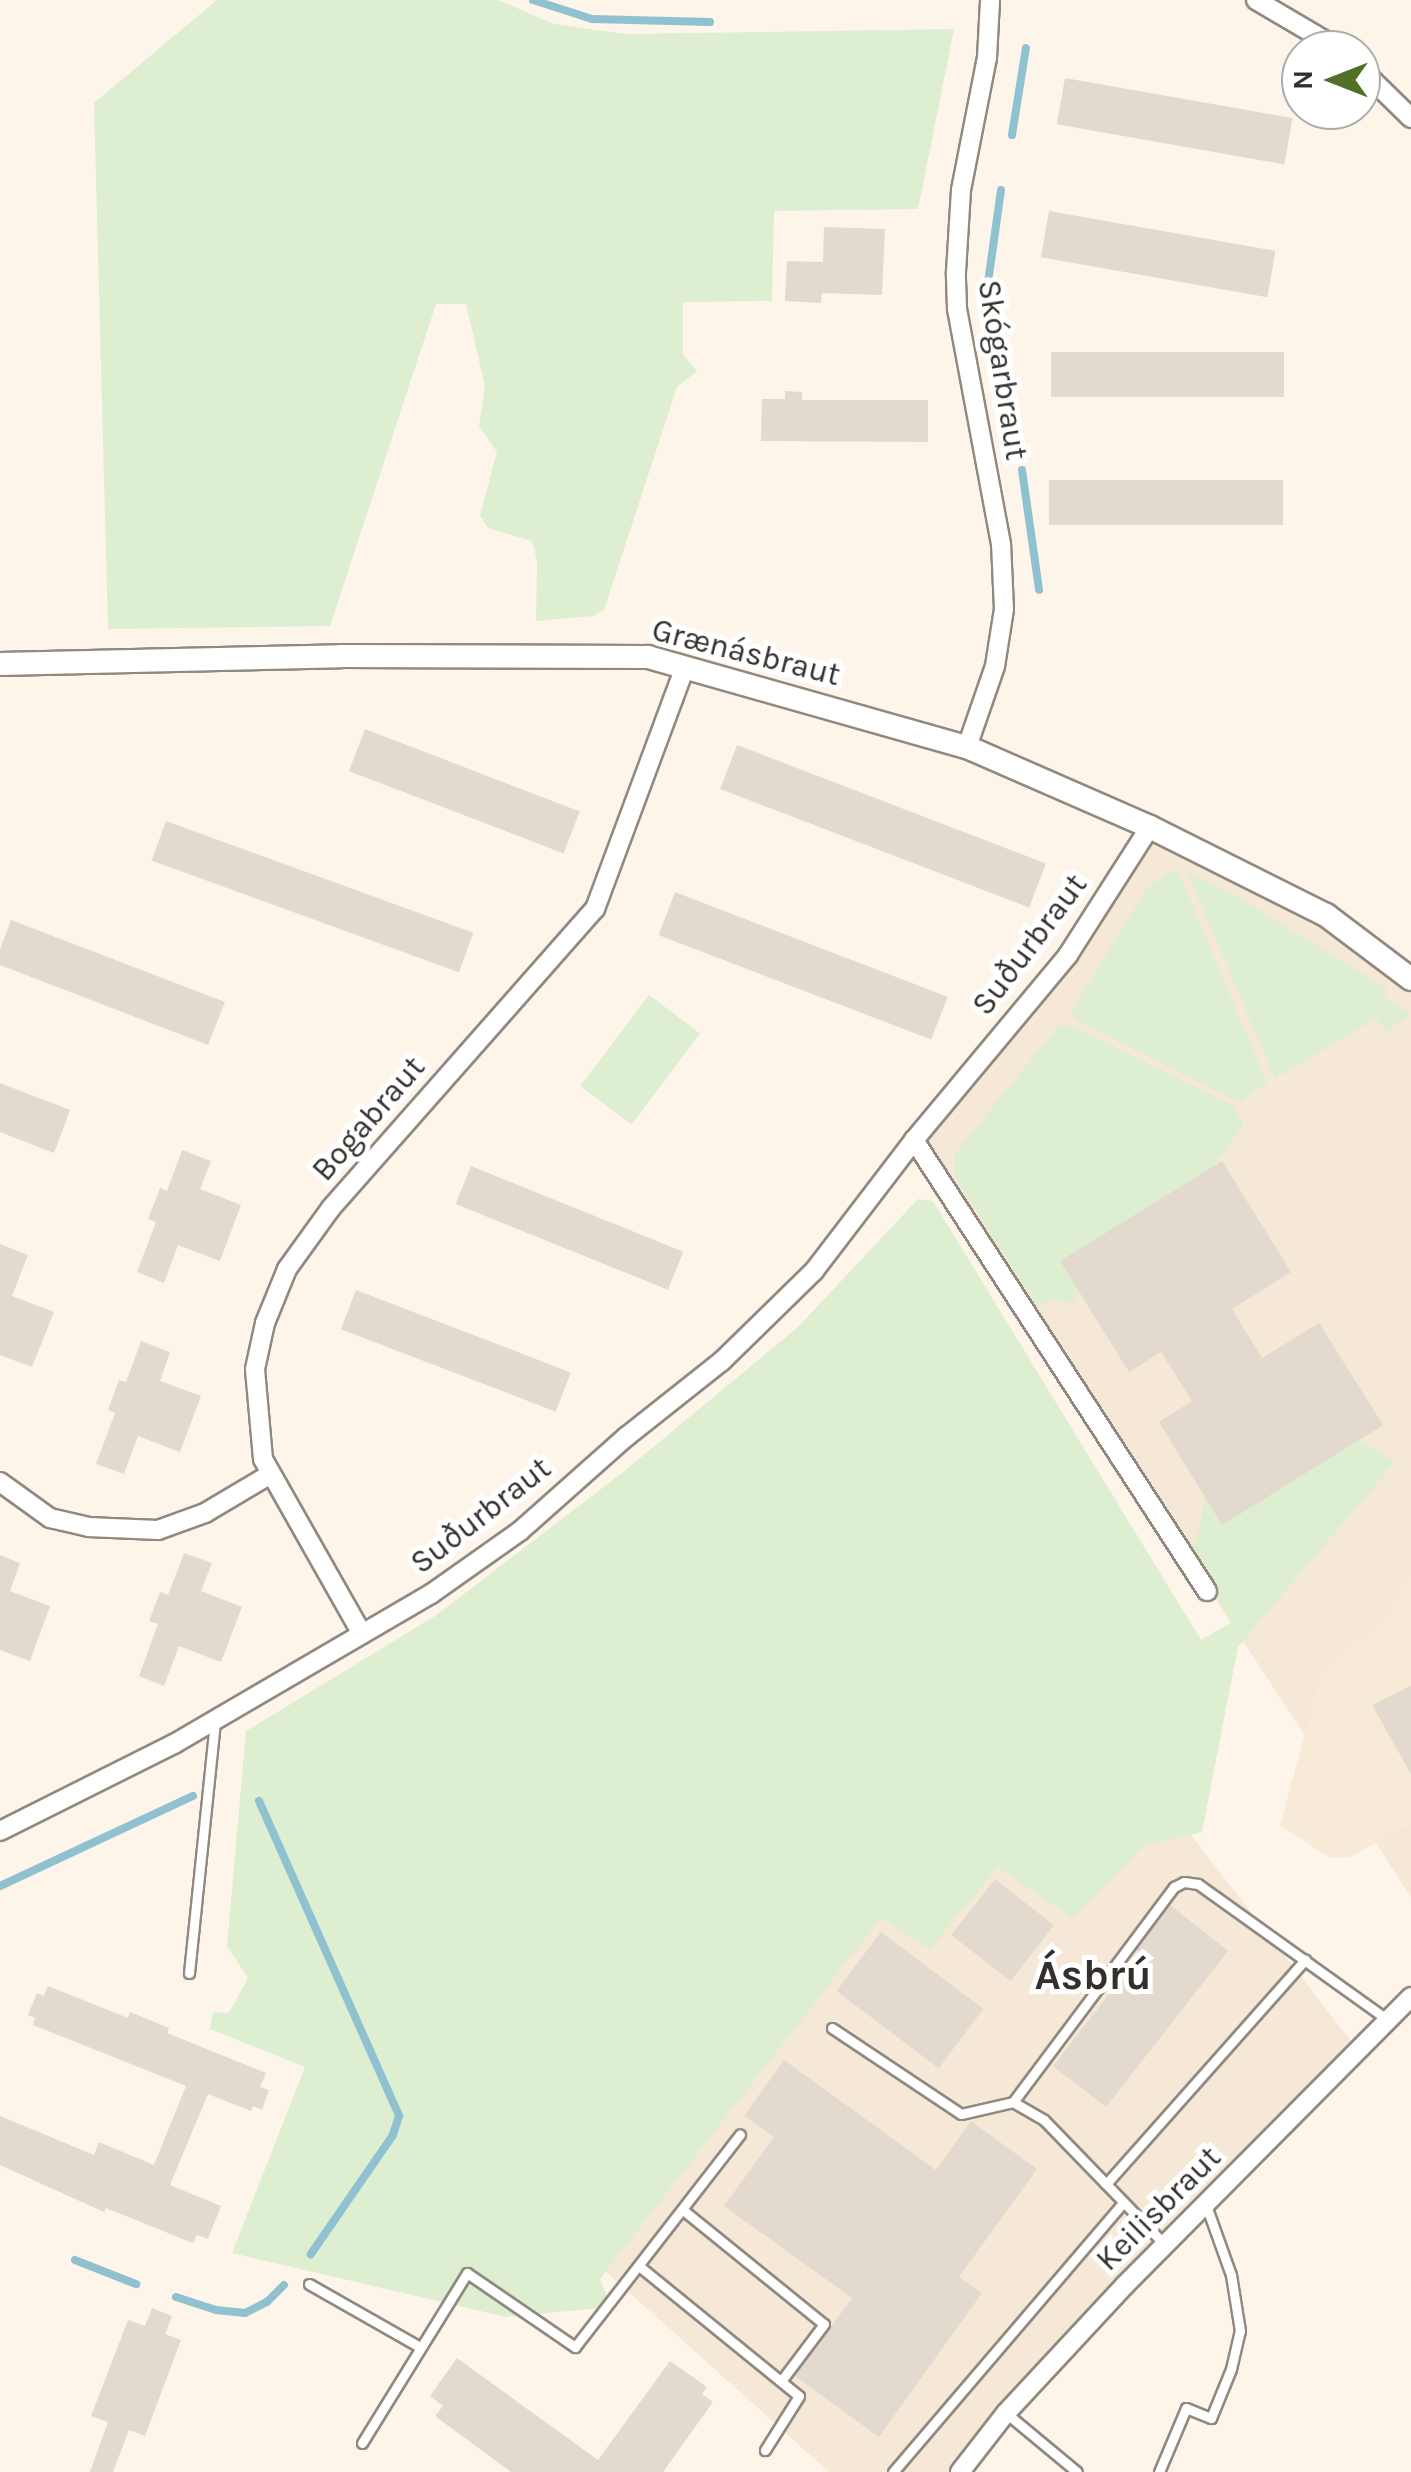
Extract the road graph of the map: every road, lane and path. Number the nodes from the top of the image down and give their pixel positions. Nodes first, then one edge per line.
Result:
1 (990, 0) edge
2 (1256, 0) edge
3 (1307, 30) edge
4 (1381, 89) edge
5 (1411, 118) edge
6 (0, 664) edge
7 (685, 668) junction
8 (967, 746) junction
9 (1150, 827) junction
10 (1411, 980) edge
11 (914, 1140) junction
12 (268, 1476) junction
13 (0, 1482) edge
14 (1207, 1591) dead end
15 (362, 1634) junction
16 (216, 1720) junction
17 (0, 1832) edge
18 (1304, 1960) junction
19 (189, 1973) dead end
20 (1411, 1997) edge
21 (1388, 2020) junction
22 (832, 2028) dead end
23 (1013, 2102) junction
24 (740, 2134) dead end
25 (1106, 2184) junction
26 (1124, 2202) junction
27 (1206, 2205) junction
28 (683, 2210) junction
29 (1165, 2245) junction
30 (639, 2266) junction
31 (309, 2284) dead end
32 (420, 2347) junction
33 (781, 2382) junction
34 (1006, 2413) junction
35 (362, 2443) dead end
36 (765, 2450) dead end
37 (893, 2472) edge
38 (960, 2472) edge
39 (1077, 2472) edge
40 (1159, 2472) edge

1 - 8 street, Skógarbraut
2 - 3 street
4 - 5 street
6 - 7 street, Grænásbraut
7 - 8 street, Grænásbraut
7 - 12 street, Bogabraut
8 - 9 street, Grænásbraut
9 - 10 street, Grænásbraut
9 - 11 street, Suðurbraut
11 - 14 street
11 - 15 street, Suðurbraut
12 - 13 street
12 - 15 street, Bogabraut
15 - 16 street, Suðurbraut
16 - 17 street, Suðurbraut
16 - 19 lane
18 - 21 lane
18 - 23 lane
18 - 25 lane
20 - 21 street, Keilisbraut
21 - 27 street, Keilisbraut
22 - 23 lane
23 - 25 lane
24 - 28 lane
25 - 26 lane
26 - 29 lane
26 - 37 lane
27 - 29 street, Keilisbraut
27 - 40 lane
28 - 30 lane
28 - 33 lane
29 - 34 street, Keilisbraut
30 - 32 lane
30 - 33 lane
31 - 32 lane
32 - 35 lane
33 - 36 lane
34 - 38 street, Keilisbraut
34 - 39 lane

